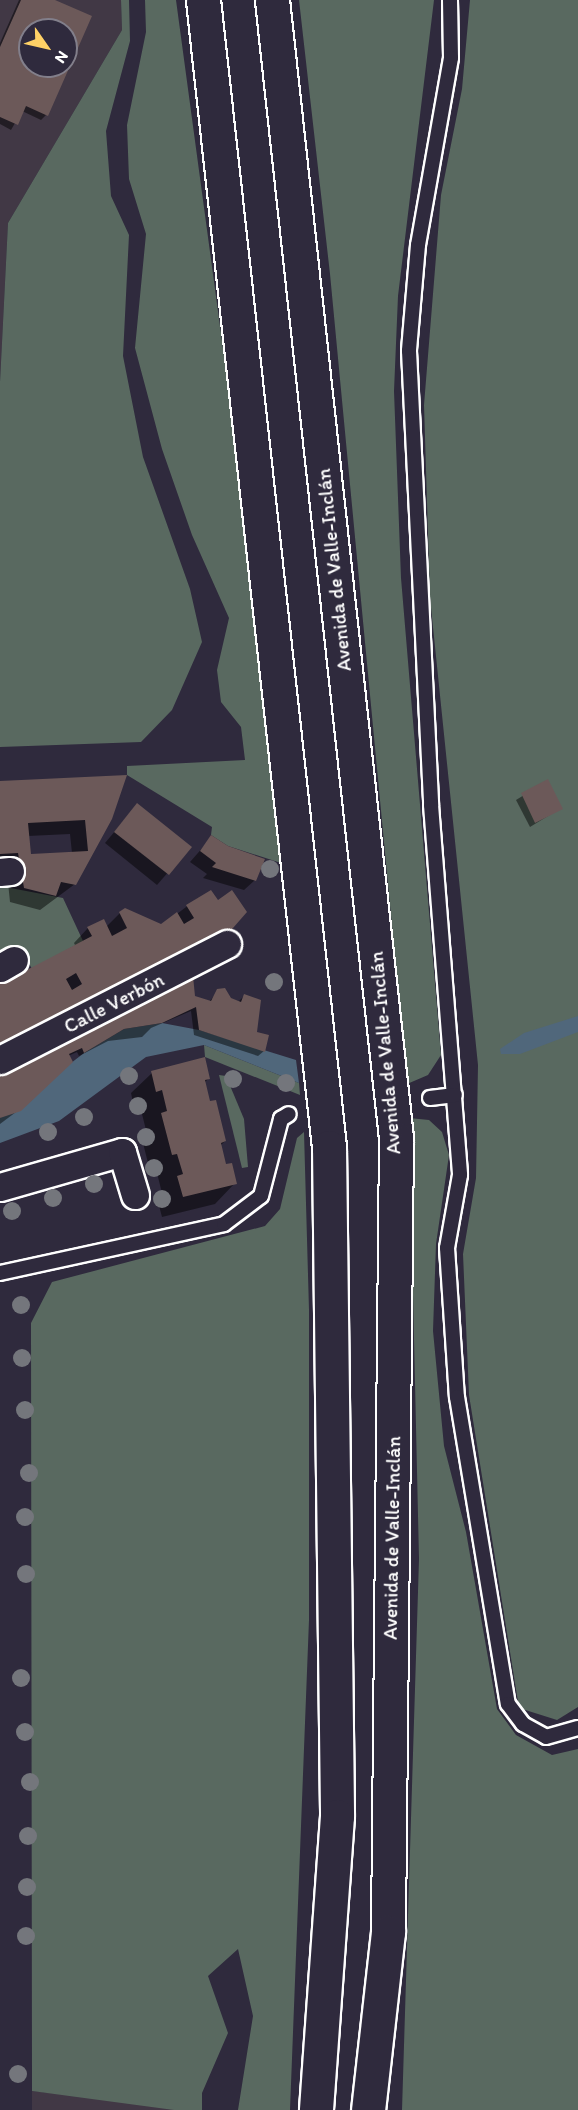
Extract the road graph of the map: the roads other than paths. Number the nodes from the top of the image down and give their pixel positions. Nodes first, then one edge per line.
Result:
1 (202, 0) edge
2 (272, 0) edge
3 (450, 0) edge
4 (227, 944) dead end
5 (0, 1060) edge
6 (455, 1095) junction
7 (430, 1098) dead end
8 (288, 1114) dead end
9 (0, 1186) edge
10 (135, 1195) dead end
11 (0, 1273) edge
12 (578, 1728) edge
13 (316, 2110) edge
14 (368, 2110) edge

1 - 13 main road
2 - 14 main road, Avenida de Valle-Inclán
3 - 6 lane
4 - 5 street, Calle Verbón
6 - 7 lane
6 - 12 lane
8 - 11 lane
9 - 10 street

